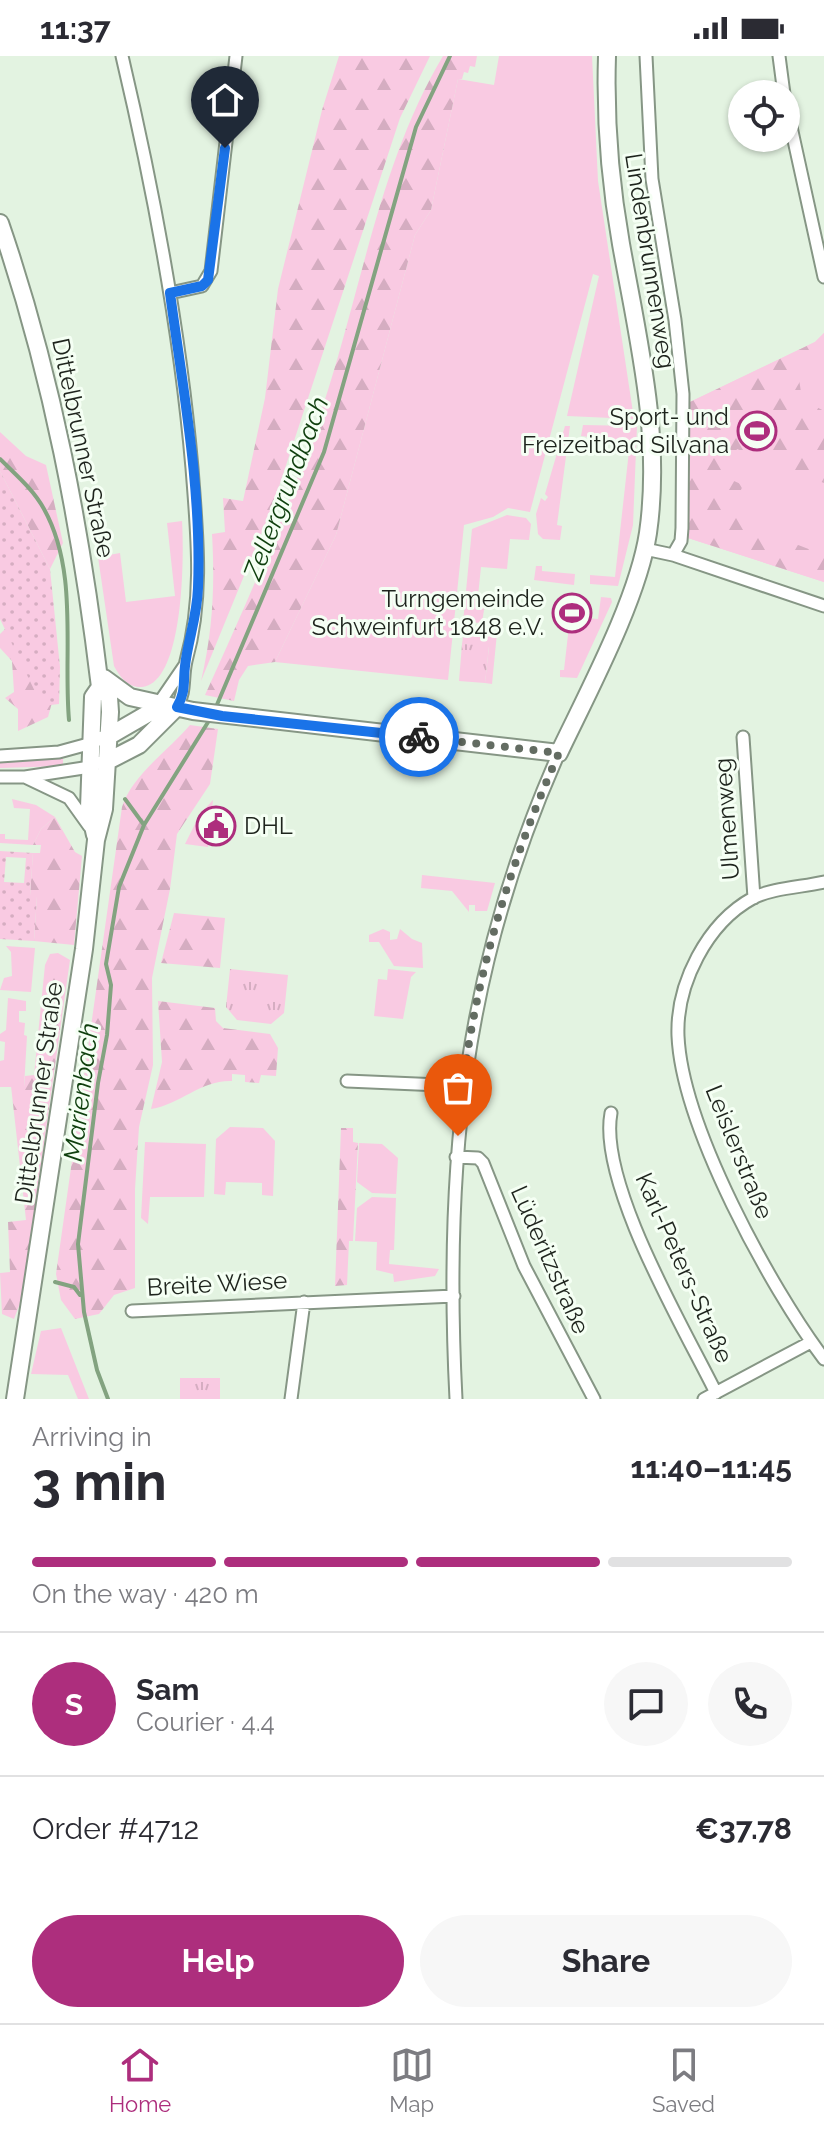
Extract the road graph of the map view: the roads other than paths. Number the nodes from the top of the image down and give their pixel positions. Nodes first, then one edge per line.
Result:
1 (122, 56) edge
2 (236, 56) edge
3 (607, 56) edge
4 (646, 56) edge
5 (779, 56) edge
6 (782, 80) edge
7 (797, 152) edge
8 (0, 223) edge
9 (824, 277) edge
10 (170, 293) junction
11 (645, 549) junction
12 (673, 555) junction
13 (824, 606) edge
14 (185, 665) junction
15 (99, 679) junction
16 (159, 703) junction
17 (177, 707) junction
18 (110, 736) junction
19 (743, 737) dead end
20 (92, 743) junction
21 (559, 753) junction
22 (0, 756) edge
23 (109, 762) junction
24 (90, 767) junction
25 (0, 777) edge
26 (25, 777) junction
27 (96, 840) junction
28 (824, 882) edge
29 (754, 898) junction
30 (347, 1081) dead end
31 (463, 1086) junction
32 (611, 1113) dead end
33 (456, 1157) junction
34 (454, 1296) junction
35 (304, 1302) junction
36 (132, 1311) dead end
37 (811, 1342) junction
38 (824, 1359) edge
39 (716, 1393) junction
40 (15, 1399) edge
41 (291, 1399) edge
42 (456, 1399) edge
43 (594, 1399) edge
44 (704, 1399) edge

1 - 10 street
2 - 10 street
3 - 11 street, Lindenbrunnenweg
4 - 12 street, Lindenbrunnenweg
5 - 6 street
7 - 9 street
8 - 15 street, Dittelbrunner Straße
10 - 14 street
11 - 12 street
11 - 21 street, Lindenbrunnenweg
12 - 13 street
14 - 16 street
14 - 17 street
15 - 16 street
15 - 18 street, Dittelbrunner Straße
15 - 20 street, Dittelbrunner Straße
16 - 17 street
16 - 18 street
17 - 21 street
17 - 23 street
18 - 20 street
18 - 23 street, Dittelbrunner Straße
19 - 29 street, Ulmenweg
20 - 22 street
20 - 24 street, Dittelbrunner Straße
21 - 31 street, Lindenbrunnenweg
23 - 24 street
23 - 27 street, Dittelbrunner Straße
24 - 26 street
24 - 27 street, Dittelbrunner Straße
25 - 26 street
26 - 27 street
27 - 40 street, Dittelbrunner Straße
28 - 29 street
29 - 37 street, Leislerstraße
30 - 31 street
31 - 33 street, Lindenbrunnenweg
32 - 39 street, Karl-Peters-Straße
33 - 34 street, Lindenbrunnenweg
33 - 43 street, Lüderitzstraße
34 - 35 street, Breite Wiese
34 - 42 street, Lindenbrunnenweg
35 - 36 street, Breite Wiese
35 - 41 street, Breite Wiese
37 - 38 street, Leislerstraße
37 - 39 street
39 - 44 street

